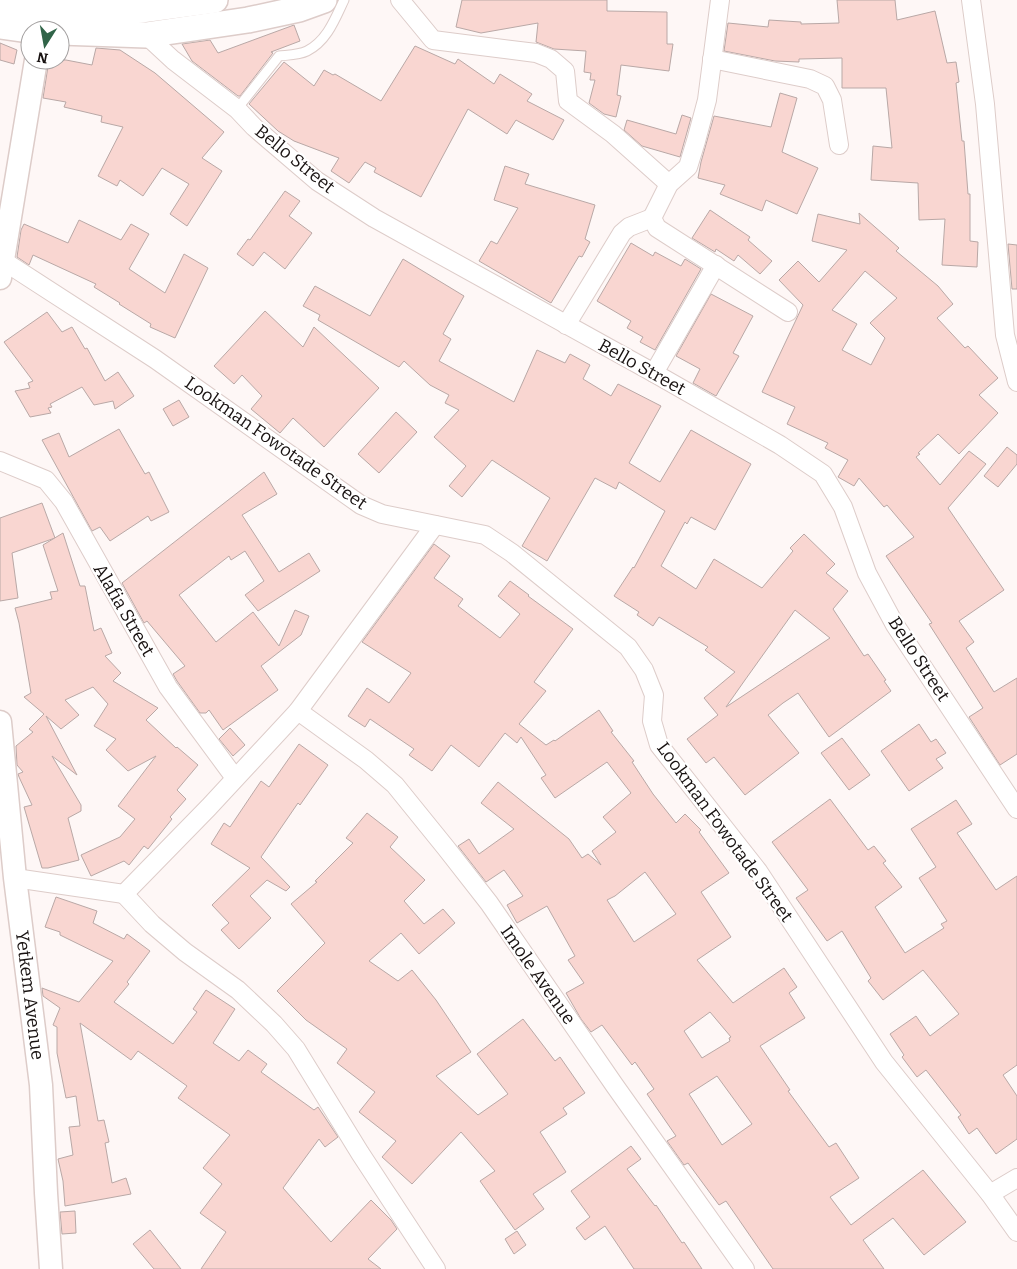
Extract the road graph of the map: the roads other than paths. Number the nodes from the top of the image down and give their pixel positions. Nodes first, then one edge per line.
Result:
1 (215, 0) edge
2 (324, 0) edge
3 (344, 0) edge
4 (400, 0) edge
5 (720, 0) edge
6 (971, 0) edge
7 (0, 4) edge
8 (161, 4) edge
9 (0, 26) edge
10 (20, 29) edge
11 (70, 32) edge
12 (146, 35) junction
13 (712, 59) junction
14 (34, 70) edge
15 (237, 109) junction
16 (839, 145) dead end
17 (670, 184) junction
18 (652, 218) junction
19 (716, 265) junction
20 (1, 269) edge
21 (788, 312) dead end
22 (566, 325) junction
23 (654, 373) junction
24 (1017, 382) edge
25 (0, 461) edge
26 (435, 525) junction
27 (298, 711) junction
28 (0, 722) edge
29 (234, 778) junction
30 (1017, 810) edge
31 (15, 878) junction
32 (124, 894) junction
33 (1017, 1178) edge
34 (990, 1194) junction
35 (1017, 1232) edge
36 (51, 1269) edge
37 (436, 1269) edge
38 (745, 1269) edge

1 - 8 main road
2 - 12 main road
3 - 15 lane
4 - 17 street
5 - 13 street
6 - 24 street
7 - 8 main road
9 - 10 main road
11 - 12 main road
12 - 15 street, Bello Street
13 - 16 street
13 - 17 street
14 - 20 street
15 - 22 street, Bello Street
17 - 18 street
18 - 19 street
18 - 22 street
19 - 21 street
19 - 23 street
20 - 26 street, Lookman Fowotade Street
22 - 23 street, Bello Street
23 - 30 street, Bello Street
25 - 29 street, Alafia Street
26 - 27 street
26 - 34 street, Lookman Fowotade Street
27 - 29 street
27 - 38 street, Imole Avenue
28 - 31 street, Yetkem Avenue
29 - 32 street
31 - 32 street
31 - 36 street, Yetkem Avenue
32 - 37 street
33 - 34 street
34 - 35 street, Lookman Fowotade Street

